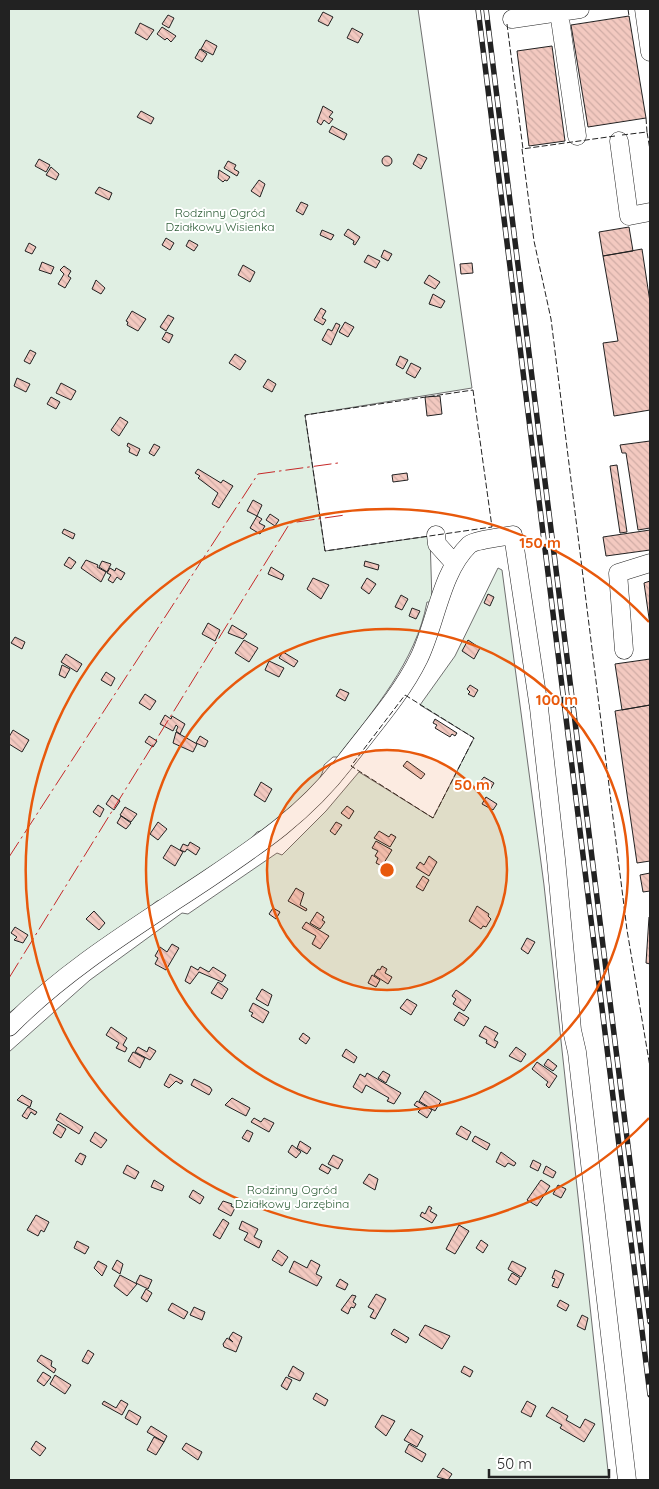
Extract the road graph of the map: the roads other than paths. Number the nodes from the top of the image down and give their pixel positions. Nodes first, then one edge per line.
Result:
1 (580, 9) edge
2 (644, 9) edge
3 (535, 12) edge
4 (559, 12) junction
5 (512, 19) dead end
6 (650, 52) edge
7 (577, 136) dead end
8 (619, 141) dead end
9 (650, 212) edge
10 (436, 535) dead end
11 (454, 563) junction
12 (650, 563) edge
13 (624, 650) dead end
14 (9, 1027) edge
15 (626, 1480) edge

1 - 4 lane
2 - 6 lane
3 - 4 lane
3 - 5 lane
4 - 7 lane
8 - 9 lane
10 - 11 lane
11 - 14 lane
11 - 15 lane
12 - 13 lane

